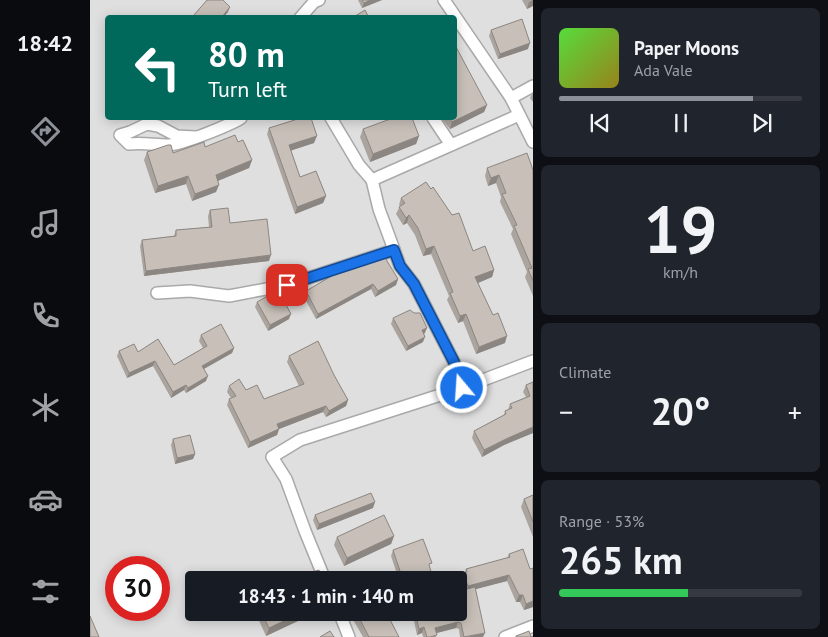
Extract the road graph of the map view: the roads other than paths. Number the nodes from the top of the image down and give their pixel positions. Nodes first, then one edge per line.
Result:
1 (318, 0) edge
2 (444, 0) edge
3 (303, 15) edge
4 (454, 15) edge
5 (457, 19) edge
6 (533, 86) edge
7 (511, 98) junction
8 (519, 115) junction
9 (238, 120) edge
10 (337, 120) edge
11 (434, 120) edge
12 (196, 137) junction
13 (533, 142) edge
14 (451, 145) junction
15 (372, 180) junction
16 (394, 250) junction
17 (157, 294) dead end
18 (533, 361) edge
19 (462, 388) junction
20 (321, 571) edge
21 (343, 621) edge
22 (533, 626) edge
23 (349, 637) edge
24 (505, 637) edge

1 - 3 street
2 - 4 street
5 - 7 street
6 - 7 street
7 - 8 street
8 - 13 street
8 - 14 street
9 - 12 street
10 - 15 street
11 - 14 street
12 - 12 street
14 - 15 street
15 - 16 street
16 - 17 street
16 - 19 street
18 - 19 street
19 - 20 street
21 - 23 street
22 - 24 street

